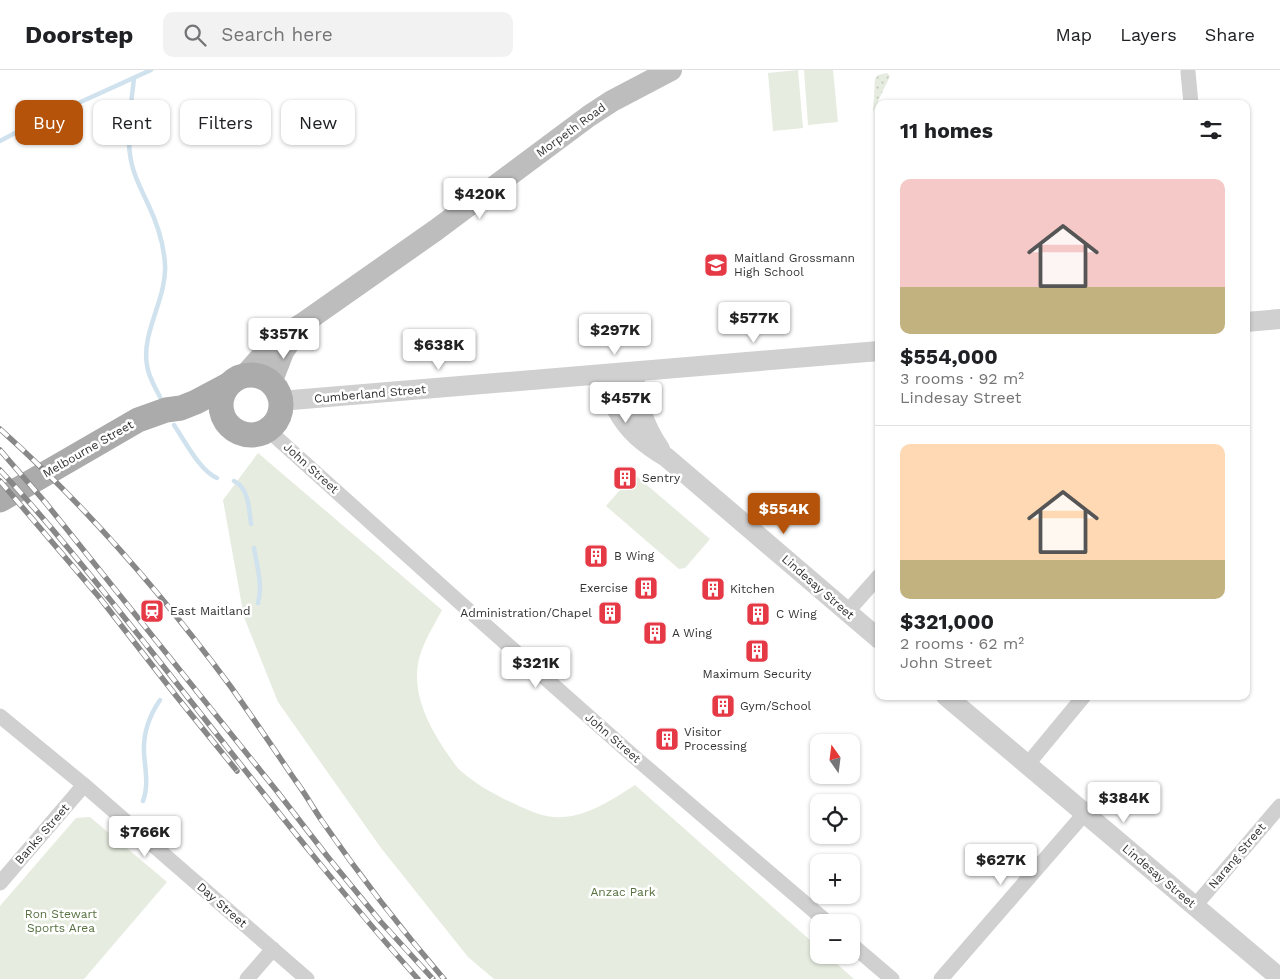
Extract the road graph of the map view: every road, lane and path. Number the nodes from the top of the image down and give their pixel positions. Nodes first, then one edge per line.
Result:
1 (671, 70) edge
2 (1188, 72) dead end
3 (1191, 100) edge
4 (1280, 320) edge
5 (306, 322) junction
6 (1250, 322) edge
7 (875, 351) edge
8 (633, 372) junction
9 (601, 375) junction
10 (236, 381) junction
11 (276, 392) junction
12 (181, 408) junction
13 (230, 428) junction
14 (268, 430) junction
15 (666, 457) junction
16 (0, 500) edge
17 (875, 580) edge
18 (847, 612) junction
19 (875, 636) edge
20 (951, 700) edge
21 (1081, 700) edge
22 (0, 716) edge
23 (1027, 764) junction
24 (84, 785) junction
25 (1280, 806) edge
26 (1085, 813) junction
27 (0, 883) edge
28 (1194, 907) junction
29 (818, 914) edge
30 (273, 949) junction
31 (860, 952) edge
32 (1280, 978) edge
33 (247, 979) edge
34 (307, 979) edge
35 (892, 979) edge
36 (941, 979) edge

1 - 5 main road, Morpeth Road
2 - 3 street
4 - 6 street
5 - 10 main road, Morpeth Road
5 - 11 main road, Morpeth Road
7 - 8 street, Cumberland Street
8 - 9 street, Cumberland Street
8 - 15 street, Lindesay Street
9 - 11 street, Cumberland Street
9 - 15 street, Lindesay Street
10 - 11 main road
10 - 12 main road, Melbourne Street
10 - 13 main road
11 - 14 main road
12 - 13 main road, Melbourne Street
12 - 16 main road, Melbourne Street
13 - 14 main road
14 - 29 street, John Street
15 - 18 street, Lindesay Street
17 - 18 street
18 - 19 street, Lindesay Street
20 - 23 street, Lindesay Street
21 - 23 street
22 - 24 street, Day Street
23 - 26 street, Lindesay Street
24 - 27 street, Banks Street
24 - 30 street, Day Street
25 - 28 street, Narang Street
26 - 28 street, Lindesay Street
26 - 36 street
28 - 32 street, Lindesay Street
30 - 33 street
30 - 34 street, Day Street
31 - 35 street

